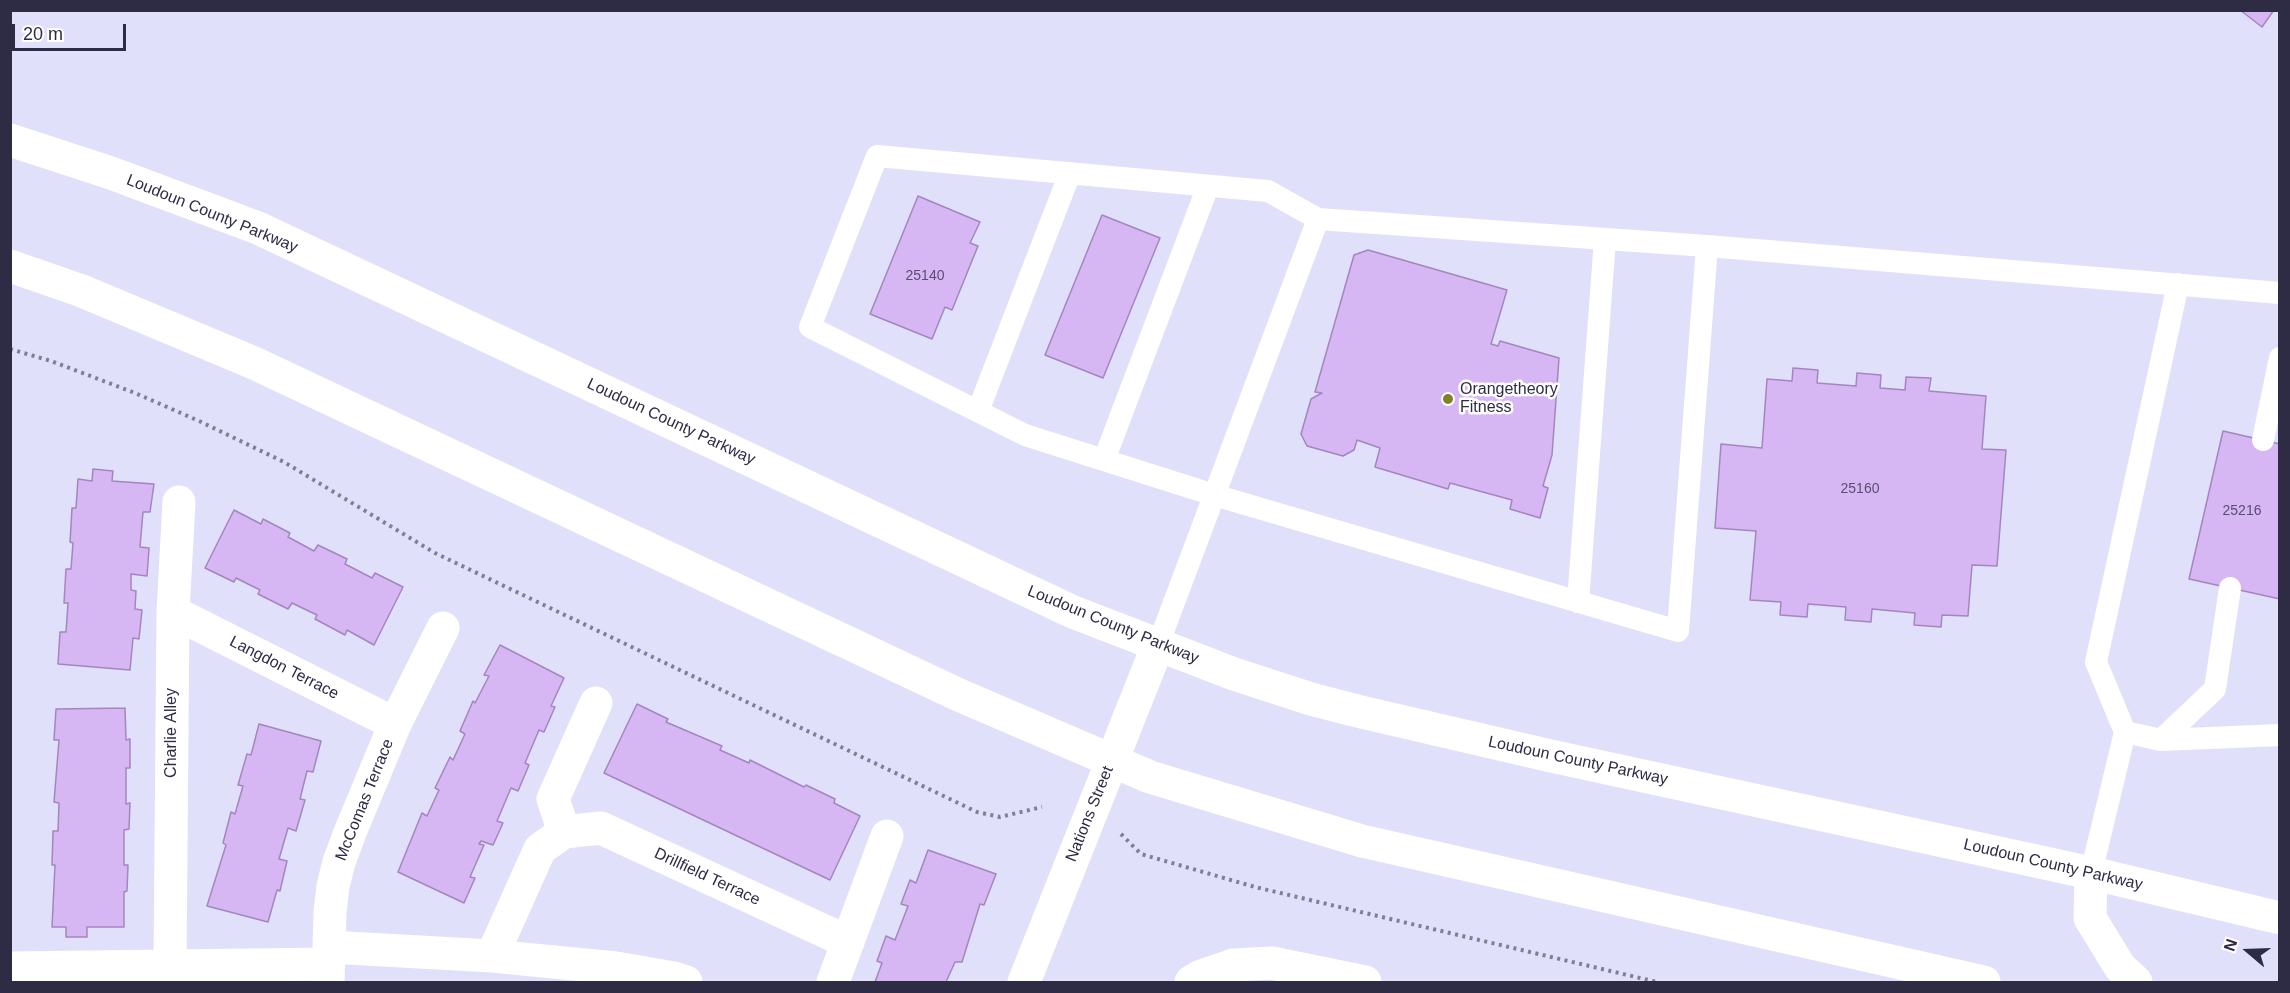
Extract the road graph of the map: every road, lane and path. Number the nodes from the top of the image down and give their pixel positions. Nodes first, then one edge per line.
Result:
1 (10, 140) edge
2 (1070, 173) junction
3 (1208, 186) junction
4 (1318, 219) junction
5 (1605, 239) junction
6 (1707, 246) junction
7 (10, 266) edge
8 (2178, 284) junction
9 (2280, 293) edge
10 (10, 349) edge
11 (2280, 358) edge
12 (978, 411) junction
13 (2263, 440) dead end
14 (1104, 460) junction
15 (1214, 495) junction
16 (179, 502) dead end
17 (2230, 588) dead end
18 (1578, 602) junction
19 (173, 612) junction
20 (443, 628) dead end
21 (1158, 645) junction
22 (596, 703) dead end
23 (395, 724) junction
24 (2125, 732) junction
25 (2280, 735) edge
26 (2161, 740) junction
27 (1112, 762) junction
28 (1042, 807) dead end
29 (564, 832) junction
30 (1120, 833) dead end
31 (887, 836) dead end
32 (2091, 873) junction
33 (2280, 918) edge
34 (848, 942) junction
35 (492, 956) junction
36 (328, 964) edge
37 (170, 965) junction
38 (10, 968) edge
39 (686, 982) edge
40 (833, 982) edge
41 (1023, 982) edge
42 (1191, 982) edge
43 (1365, 982) edge
44 (1657, 982) edge
45 (1984, 982) edge
46 (2136, 982) edge

1 - 21 main road, Loudoun County Parkway
2 - 3 lane
2 - 12 lane
2 - 12 lane
3 - 4 lane
3 - 14 lane
4 - 5 lane
4 - 15 lane
5 - 6 lane
5 - 18 lane
6 - 8 lane
6 - 18 lane
7 - 27 main road
8 - 9 lane
8 - 24 lane
10 - 28 path
11 - 13 lane
12 - 14 lane
14 - 15 lane
15 - 18 lane
15 - 21 lane
16 - 19 main road, Charlie Alley
17 - 26 lane
19 - 23 main road, Langdon Terrace
19 - 37 main road, Charlie Alley
20 - 23 main road, McComas Terrace
21 - 27 main road, Nations Street
21 - 32 main road, Loudoun County Parkway
22 - 29 main road
23 - 36 main road, McComas Terrace
24 - 26 lane
24 - 32 lane
25 - 26 lane
27 - 41 main road, Nations Street
27 - 45 main road
29 - 34 main road, Drillfield Terrace
29 - 35 main road, Drillfield Terrace
30 - 44 path
31 - 34 main road
32 - 33 main road, Loudoun County Parkway
32 - 46 main road
34 - 40 main road
35 - 36 main road
35 - 39 main road
36 - 37 main road
37 - 38 main road
42 - 43 main road

